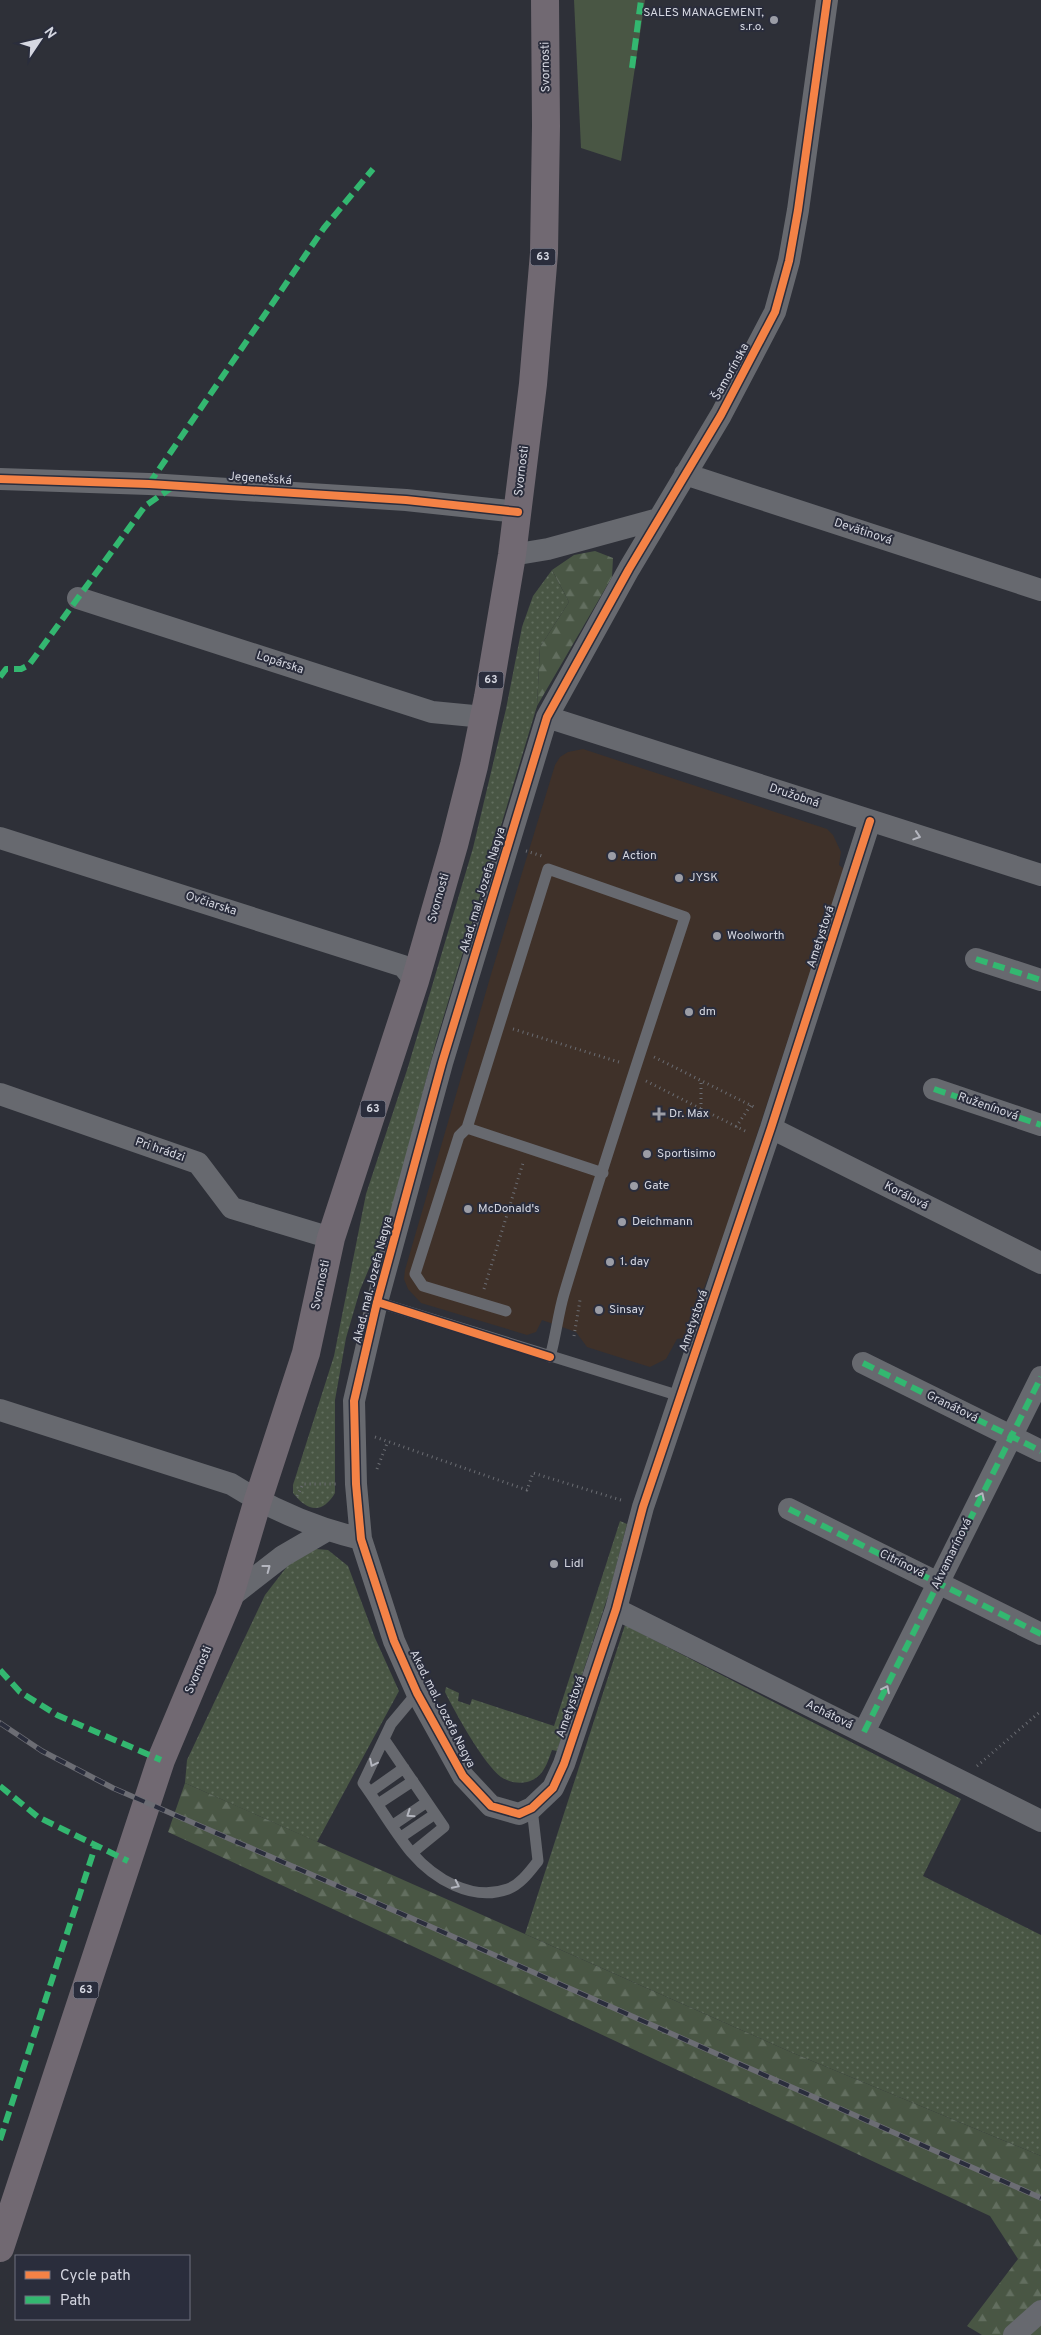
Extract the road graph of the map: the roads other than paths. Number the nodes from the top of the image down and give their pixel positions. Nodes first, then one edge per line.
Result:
1 (545, 0) edge
2 (827, 0) edge
3 (685, 474) junction
4 (0, 479) edge
5 (518, 512) junction
6 (658, 519) junction
7 (512, 555) junction
8 (1041, 590) edge
9 (78, 598) dead end
10 (484, 717) junction
11 (547, 717) junction
12 (870, 821) junction
13 (0, 838) edge
14 (1041, 875) edge
15 (976, 959) dead end
16 (1041, 980) edge
17 (415, 981) junction
18 (934, 1089) dead end
19 (0, 1094) edge
20 (762, 1125) junction
21 (1041, 1125) edge
22 (467, 1128) junction
23 (603, 1173) junction
24 (331, 1238) junction
25 (1041, 1263) edge
26 (377, 1302) junction
27 (506, 1311) dead end
28 (550, 1357) junction
29 (863, 1363) dead end
30 (1041, 1377) edge
31 (680, 1396) junction
32 (0, 1410) edge
33 (1010, 1435) junction
34 (1041, 1451) edge
35 (258, 1500) junction
36 (789, 1509) dead end
37 (326, 1530) junction
38 (361, 1539) junction
39 (939, 1582) junction
40 (229, 1598) junction
41 (616, 1609) junction
42 (1041, 1634) edge
43 (418, 1693) junction
44 (864, 1732) junction
45 (384, 1739) junction
46 (404, 1768) junction
47 (412, 1780) junction
48 (370, 1792) junction
49 (427, 1802) junction
50 (378, 1804) junction
51 (526, 1811) junction
52 (435, 1814) junction
53 (1041, 1821) edge
54 (393, 1825) junction
55 (401, 1837) junction
56 (412, 1853) junction
57 (0, 2248) edge
58 (1041, 2311) edge
59 (1014, 2335) edge

1 - 5 main road, Svornosti / 63
2 - 3 street, Šamorínska
3 - 6 street, Šamorínska
3 - 8 street, Devätinová
4 - 5 street, Jegenešská
5 - 7 main road, Svornosti / 63
6 - 7 street
6 - 11 street, Šamorínska
7 - 10 main road, Svornosti / 63
9 - 10 street, Lopárska
10 - 17 main road, Svornosti / 63
11 - 12 street, Družobná
11 - 26 street, Akad. mal. Jozefa Nagya
12 -> 14 street, Družobná
12 - 20 street, Ametystová
13 - 17 street, Ovčiarska
15 - 16 street
17 - 24 main road, Svornosti / 63
18 - 21 street, Ruženínová
19 - 24 street, Pri hrádzi
20 - 25 street, Korálová
20 - 31 street, Ametystová
22 - 23 lane
22 - 23 lane
22 - 27 lane
23 - 28 lane
24 - 35 main road, Svornosti / 63
26 - 28 lane
26 - 38 street, Akad. mal. Jozefa Nagya
28 - 31 lane
29 - 33 street, Granátová
30 - 33 street, Akvamarínová
31 - 41 street, Ametystová
32 - 35 street
33 - 34 street, Granátová
39 -> 33 street, Akvamarínová
35 - 37 street
35 - 40 main road, Svornosti / 63
36 - 39 street, Citrínová
37 - 38 street
40 -> 37 street
38 - 43 street, Akad. mal. Jozefa Nagya
39 - 42 street, Citrínová
44 -> 39 street, Akvamarínová
40 - 57 main road, Svornosti / 63
41 - 44 street, Achátová
41 - 51 street, Ametystová
43 - 45 lane
43 - 51 street, Akad. mal. Jozefa Nagya
44 - 53 street, Achátová
45 - 46 lane
45 -> 48 lane
46 - 47 lane
46 - 48 lane
47 - 49 lane
47 - 50 lane
48 - 50 lane
49 - 52 lane
49 -> 54 lane
50 - 54 lane
56 -> 51 lane
52 - 55 lane
52 - 56 lane
54 - 55 lane
55 - 56 lane
58 - 59 street

